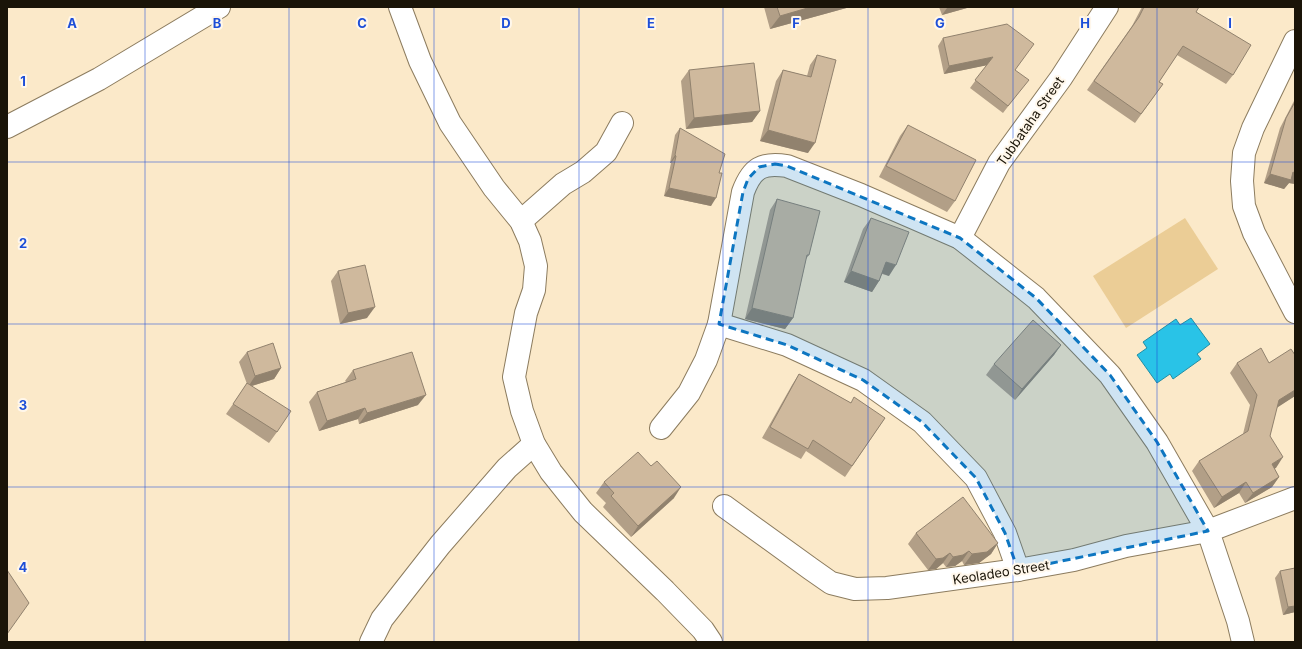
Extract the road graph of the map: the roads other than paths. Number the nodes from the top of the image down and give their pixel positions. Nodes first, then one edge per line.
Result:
1 (219, 7) edge
2 (400, 7) edge
3 (1107, 7) edge
4 (1295, 41) edge
5 (622, 123) dead end
6 (7, 127) edge
7 (520, 221) junction
8 (960, 238) junction
9 (1295, 312) edge
10 (719, 324) junction
11 (661, 428) dead end
12 (534, 444) junction
13 (1295, 498) edge
14 (724, 506) dead end
15 (1208, 531) junction
16 (1018, 570) junction
17 (371, 642) edge
18 (711, 642) edge
19 (1243, 642) edge

1 - 6 street
2 - 7 street
3 - 8 street, Tubbataha Street
4 - 9 street
5 - 7 street
7 - 12 street
8 - 10 street
8 - 15 street
10 - 11 street
10 - 16 street
12 - 17 street
12 - 18 street
13 - 15 street, Keoladeo Street
14 - 16 street, Keoladeo Street
15 - 16 street, Keoladeo Street
15 - 19 street

